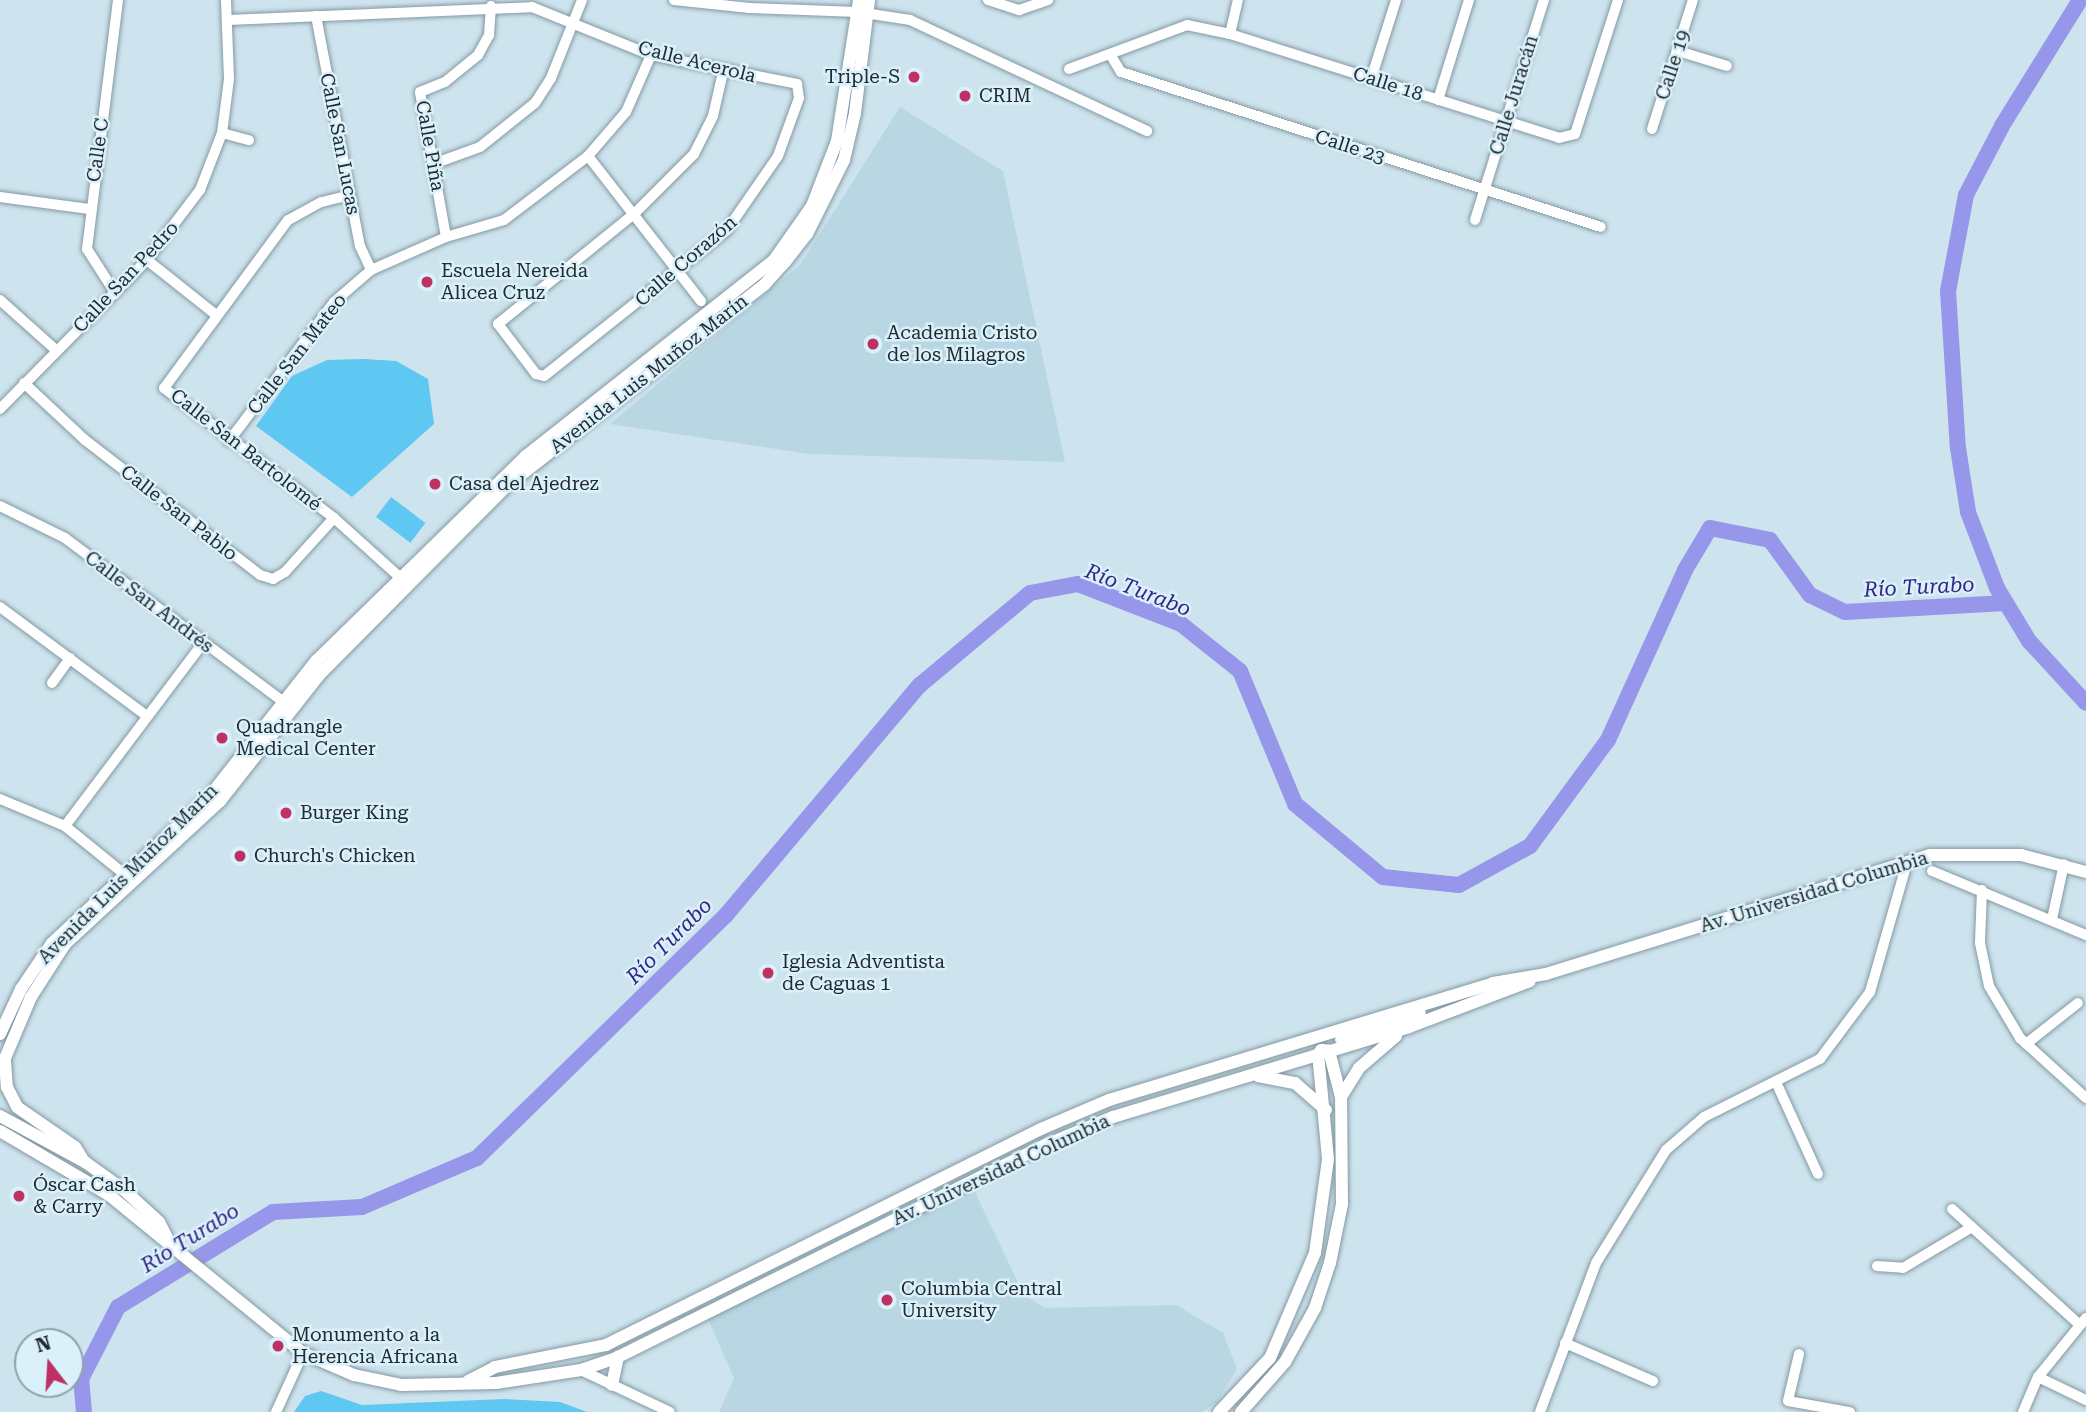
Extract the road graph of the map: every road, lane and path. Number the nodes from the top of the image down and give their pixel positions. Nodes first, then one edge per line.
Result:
1 (116, 0) edge
2 (226, 0) edge
3 (582, 0) edge
4 (674, 0) edge
5 (988, 0) edge
6 (1048, 0) edge
7 (1238, 0) edge
8 (1396, 0) edge
9 (1469, 0) edge
10 (1544, 0) edge
11 (1618, 0) edge
12 (1693, 0) edge
13 (749, 4) edge
14 (491, 6) junction
15 (863, 6) edge
16 (316, 16) junction
17 (227, 20) junction
18 (573, 22) junction
19 (1230, 34) junction
20 (1678, 51) junction
21 (1110, 54) junction
22 (651, 55) junction
23 (1727, 66) dead end
24 (1069, 69) dead end
25 (723, 72) junction
26 (1371, 79) junction
27 (797, 84) joint
28 (1438, 100) junction
29 (1506, 120) junction
30 (1652, 129) dead end
31 (1147, 131) dead end
32 (222, 133) junction
33 (250, 140) dead end
34 (588, 156) junction
35 (433, 164) junction
36 (1484, 190) junction
37 (350, 195) junction
38 (0, 197) edge
39 (89, 209) junction
40 (634, 214) junction
41 (1475, 220) dead end
42 (1601, 227) dead end
43 (446, 237) junction
44 (146, 260) junction
45 (371, 270) junction
46 (679, 272) junction
47 (114, 291) junction
48 (0, 300) edge
49 (701, 301) dead end
50 (215, 314) junction
51 (56, 350) junction
52 (24, 383) junction
53 (0, 409) edge
54 (229, 441) junction
55 (0, 506) edge
56 (334, 518) junction
57 (404, 581) junction
58 (0, 607) edge
59 (202, 644) junction
60 (70, 658) junction
61 (52, 683) dead end
62 (288, 705) junction
63 (147, 716) junction
64 (0, 799) edge
65 (65, 826) junction
66 (1907, 863) junction
67 (2064, 864) junction
68 (1933, 871) dead end
69 (2086, 872) edge
70 (129, 878) junction
71 (1982, 890) junction
72 (2052, 919) junction
73 (2086, 935) edge
74 (1546, 974) junction
75 (1436, 1000) junction
76 (2078, 1003) dead end
77 (1409, 1027) junction
78 (0, 1034) edge
79 (2026, 1044) junction
80 (1323, 1052) junction
81 (2, 1066) edge
82 (1244, 1077) junction
83 (1177, 1079) junction
84 (1776, 1082) junction
85 (1341, 1097) junction
86 (2086, 1098) edge
87 (1326, 1110) junction
88 (0, 1116) edge
89 (0, 1131) edge
90 (85, 1162) junction
91 (1818, 1174) dead end
92 (1952, 1209) dead end
93 (1972, 1227) junction
94 (168, 1242) junction
95 (807, 1245) junction
96 (814, 1260) junction
97 (1877, 1266) dead end
98 (689, 1303) junction
99 (2083, 1322) edge
100 (1565, 1343) junction
101 (303, 1353) junction
102 (1799, 1354) dead end
103 (618, 1357) junction
104 (515, 1364) junction
105 (581, 1370) junction
106 (2038, 1377) junction
107 (468, 1381) junction
108 (1653, 1381) dead end
109 (612, 1385) junction
110 (2086, 1400) edge
111 (276, 1412) edge
112 (670, 1412) edge
113 (1219, 1412) edge
114 (1241, 1412) edge
115 (1540, 1412) edge
116 (1850, 1412) edge
117 (2023, 1412) edge

1 - 39 street, Calle C
2 - 17 street, Calle San Pedro
3 - 18 street
4 - 13 street
5 - 6 street
7 - 19 street
8 - 26 street
9 - 28 street
10 - 29 street, Calle Juracán
11 - 29 street, Calle 18
12 - 20 street, Calle 19
13 - 15 street
14 - 16 street, Calle Acerola
14 - 18 street, Calle Acerola
14 - 35 street, Calle Piña
15 - 31 street
15 - 57 main road, Avenida Luis Muñoz Marín
16 - 17 street, Calle Acerola
16 - 37 street, Calle San Lucas
17 - 32 street, Calle San Pedro
18 - 22 street, Calle Acerola
18 - 35 street
19 - 21 street, Calle 18
19 - 26 street, Calle 18
20 - 23 street
20 - 30 street, Calle 19
21 - 24 street, Calle 18
21 - 36 street, Calle 23
22 - 25 street, Calle Acerola
22 - 34 street, Calle San Mateo
25 - 27 street, Calle Acerola
25 - 40 street
26 - 28 street, Calle 18
27 - 46 street, Calle Corazón
28 - 29 street, Calle 18
29 - 36 street, Calle Juracán
32 - 33 street
32 - 44 street, Calle San Pedro
34 - 40 street
34 - 43 street, Calle San Mateo
35 - 43 street, Calle Piña
36 - 41 street, Calle Juracán
36 - 42 street, Calle 23
37 - 45 street, Calle San Lucas
37 - 50 street, Calle San Bartolomé
38 - 39 street
39 - 47 street, Calle C
40 - 46 street
40 - 46 street, Calle Corazón
43 - 45 street, Calle San Mateo
44 - 47 street, Calle San Pedro
44 - 50 street
45 - 54 street, Calle San Mateo
46 - 49 street
47 - 51 street, Calle San Pedro
48 - 51 street
50 - 54 street, Calle San Bartolomé
51 - 52 street, Calle San Pedro
52 - 53 street, Calle San Pedro
52 - 56 street, Calle San Pablo
54 - 56 street, Calle San Bartolomé
55 - 59 street, Calle San Andrés
56 - 57 street, Calle San Bartolomé
57 - 62 main road, Avenida Luis Muñoz Marín
58 - 60 street
59 - 62 street, Calle San Andrés
59 - 63 street
60 - 61 street
60 - 63 street
62 - 70 main road, Avenida Luis Muñoz Marín
63 - 65 street
64 - 65 street
65 - 70 street
66 - 67 main road, Av. Universidad Columbia
66 - 74 main road, Av. Universidad Columbia
66 - 84 street
67 - 69 main road, Av. Universidad Columbia
67 - 72 street
68 - 71 street
70 - 78 main road, Avenida Luis Muñoz Marín
70 - 81 main road, Avenida Luis Muñoz Marín
71 - 72 street
71 - 79 street
72 - 73 street
74 - 75 main road, Av. Universidad Columbia
74 - 77 main road, Av. Universidad Columbia
75 - 80 main road
75 - 83 main road, Av. Universidad Columbia
76 - 79 street
77 - 80 main road, Av. Universidad Columbia
77 - 85 main road
79 - 86 street
80 - 82 main road, Av. Universidad Columbia
80 - 83 main road
80 - 85 main road
80 - 87 main road
81 - 90 main road
82 - 87 main road
82 - 96 main road, Av. Universidad Columbia
83 - 95 main road, Av. Universidad Columbia
84 - 91 street
84 - 100 street
85 - 114 main road
87 - 113 main road
88 - 90 main road, Av. Universidad Columbia
89 - 94 main road, Av. Universidad Columbia
90 - 94 main road, Av. Universidad Columbia
92 - 93 street
93 - 97 street
93 - 99 street
94 - 101 main road, Av. Universidad Columbia
95 - 96 main road
95 - 98 main road, Av. Universidad Columbia
96 - 103 main road, Av. Universidad Columbia
98 - 104 main road, Av. Universidad Columbia
98 - 105 main road
99 - 106 street
100 - 108 street
100 - 115 street
101 - 107 main road, Av. Universidad Columbia
101 - 111 street
102 - 116 street
103 - 105 main road, Av. Universidad Columbia
103 - 109 main road
104 - 105 main road
104 - 107 main road, Av. Universidad Columbia
105 - 107 main road, Av. Universidad Columbia
105 - 109 street
106 - 110 street
106 - 117 street
109 - 112 street

